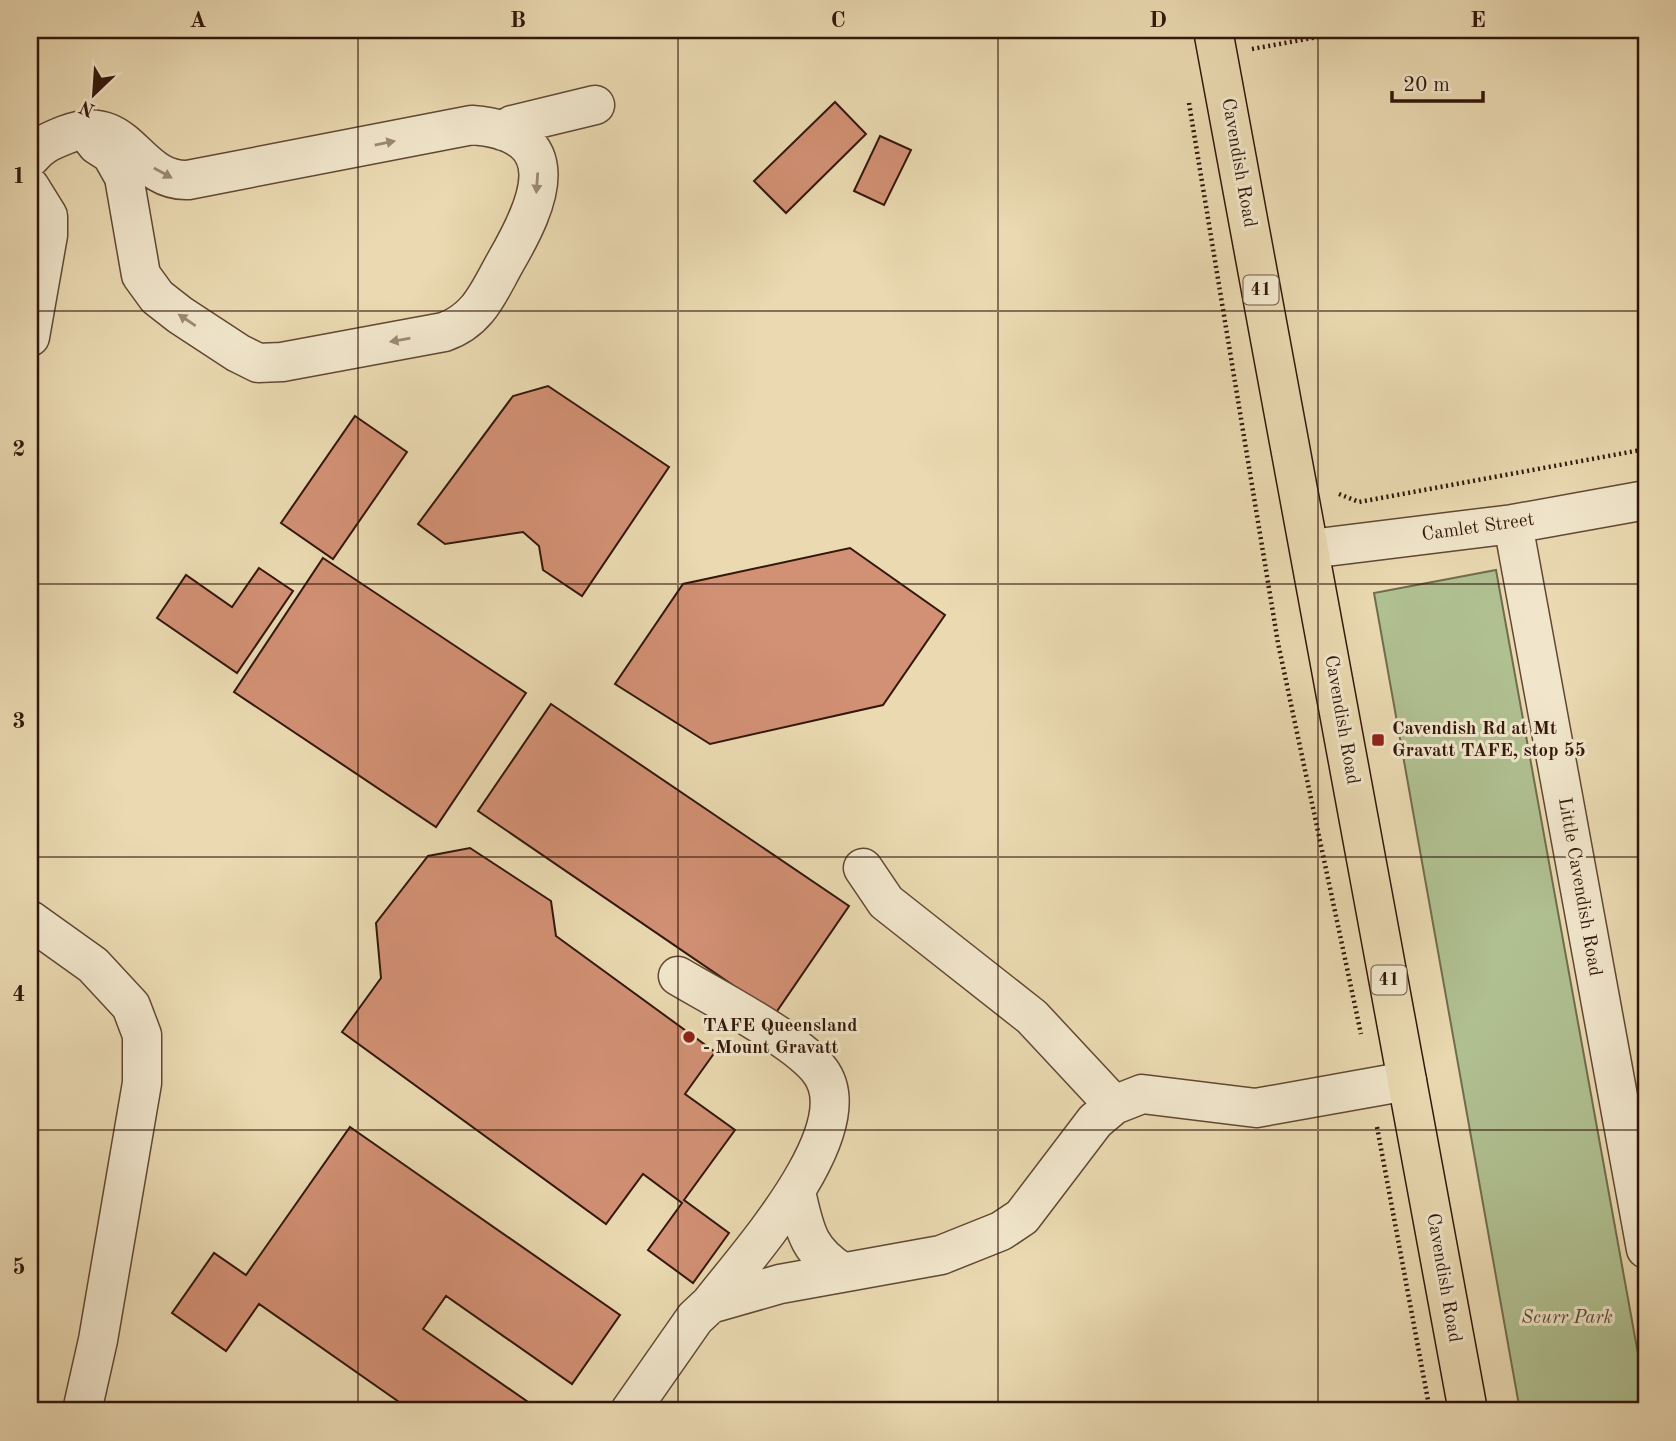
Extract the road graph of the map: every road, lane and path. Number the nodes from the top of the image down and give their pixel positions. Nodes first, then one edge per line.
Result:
1 (1213, 30) edge
2 (1356, 30) edge
3 (1252, 49) dead end
4 (1188, 98) dead end
5 (595, 105) dead end
6 (86, 131) junction
7 (503, 131) junction
8 (30, 158) edge
9 (30, 187) edge
10 (30, 337) edge
11 (1646, 449) edge
12 (1339, 494) dead end
13 (1646, 500) edge
14 (1513, 524) junction
15 (1310, 550) junction
16 (863, 868) dead end
17 (30, 920) edge
18 (678, 976) dead end
19 (1363, 1045) dead end
20 (1407, 1082) junction
21 (1114, 1105) junction
22 (1377, 1127) dead end
23 (796, 1192) junction
24 (1646, 1249) edge
25 (842, 1272) junction
26 (710, 1304) junction
27 (82, 1411) edge
28 (630, 1411) edge
29 (1430, 1411) edge
30 (1468, 1411) edge

1 - 15 main road, Cavendish Road / 41
2 - 3 path
4 - 19 path
5 - 7 street
6 -> 7 street
7 -> 6 street
6 - 8 street
9 - 10 street
11 - 12 path
13 - 14 street, Camlet Street
14 - 15 street, Camlet Street
14 - 24 street, Little Cavendish Road
15 - 20 main road, Cavendish Road / 41
16 - 21 street
17 - 27 street
18 - 23 street
20 - 21 street
20 - 30 main road, Cavendish Road / 41
21 - 25 street
22 - 29 path
23 - 25 street
23 - 26 street
25 - 26 street
26 - 28 street

